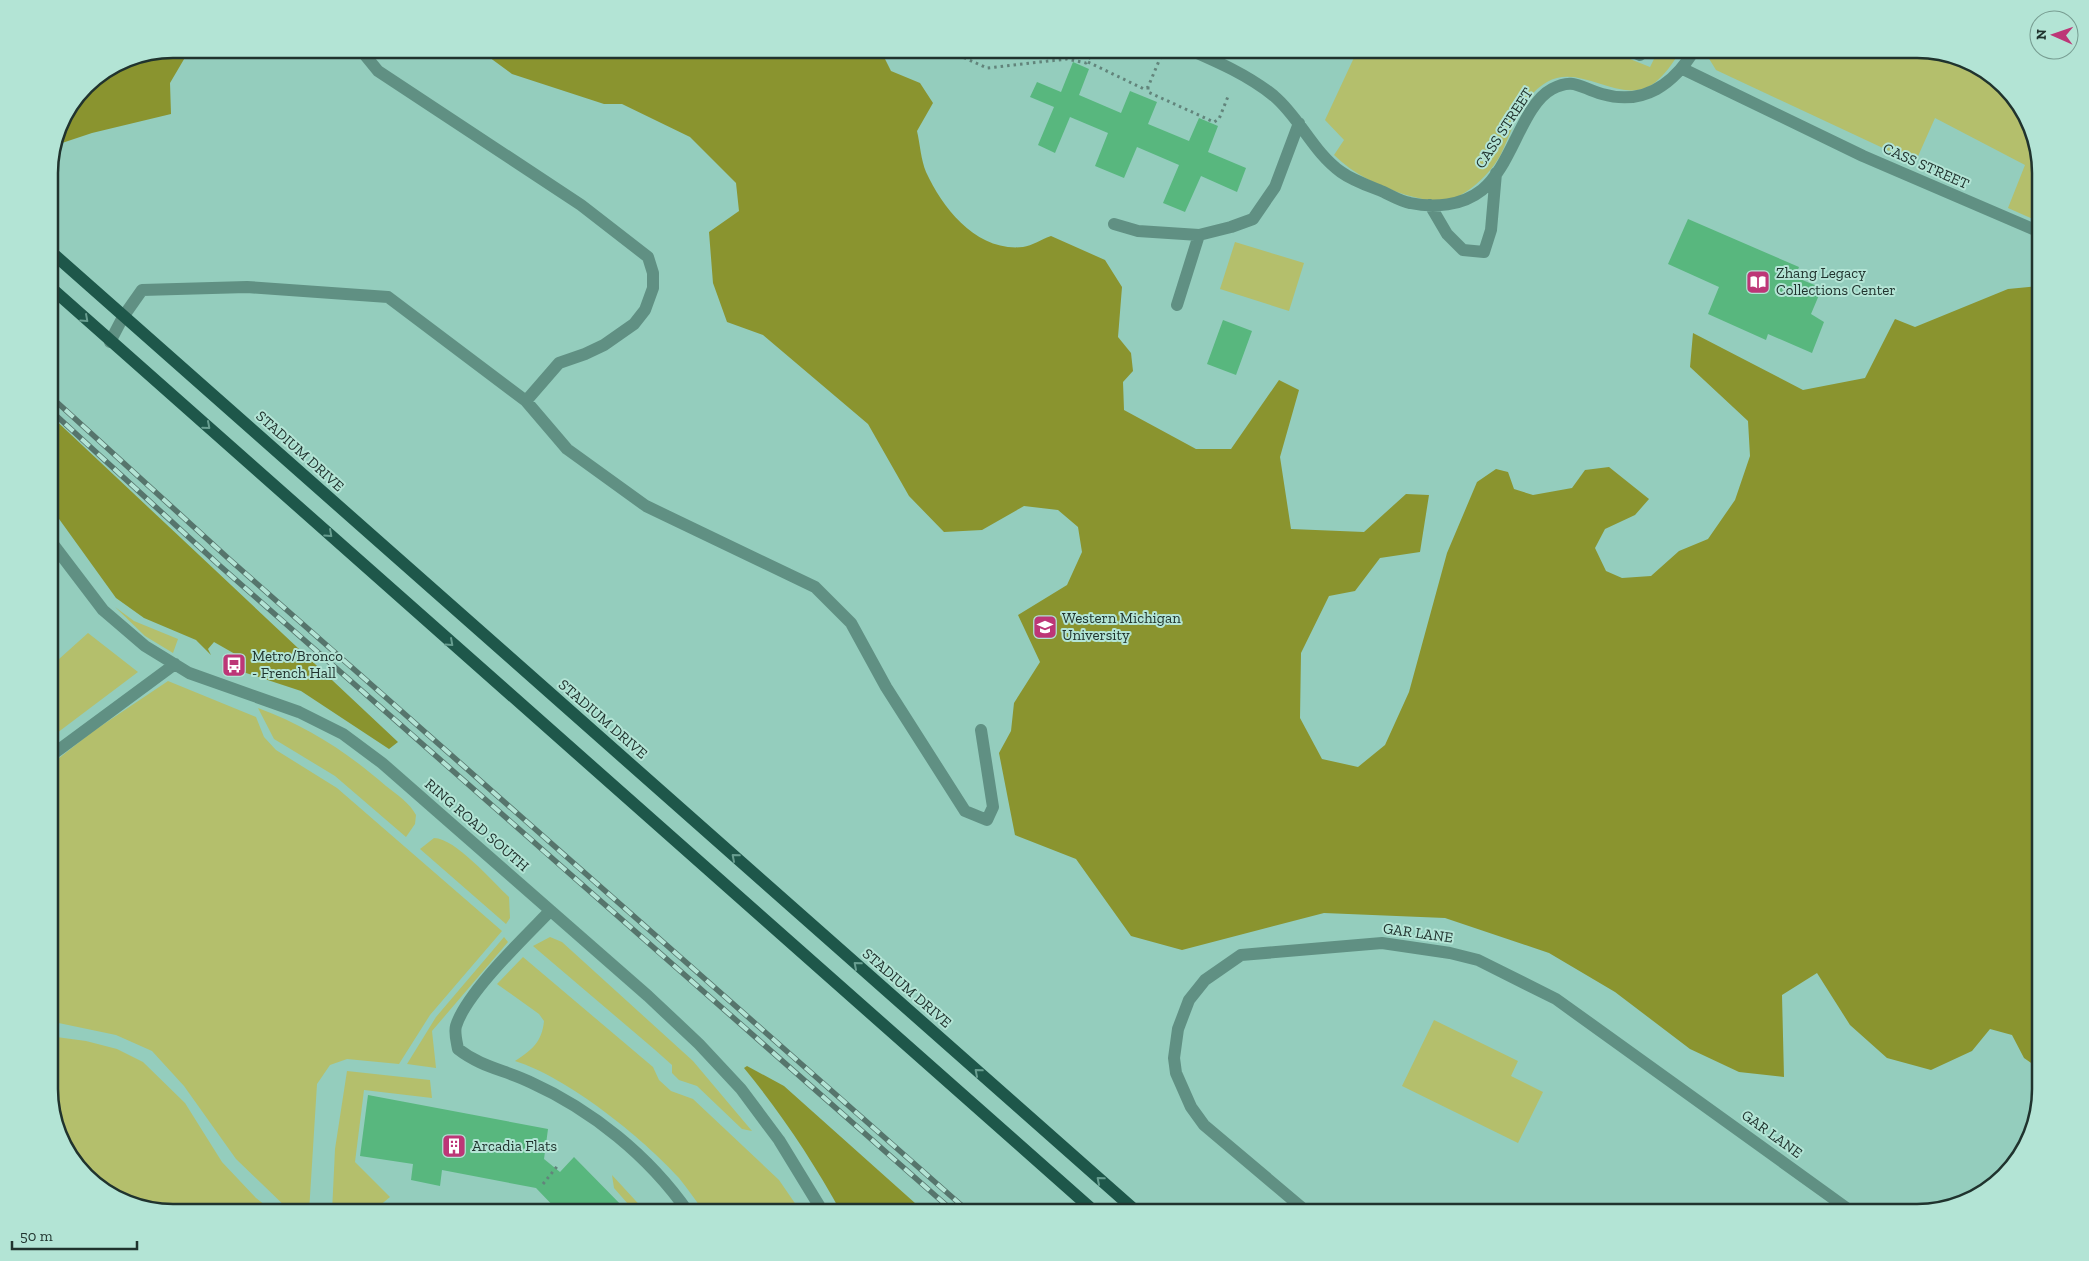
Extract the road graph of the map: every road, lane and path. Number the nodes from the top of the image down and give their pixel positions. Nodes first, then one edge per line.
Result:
1 (367, 58) edge
2 (963, 58) edge
3 (1090, 58) edge
4 (1160, 58) edge
5 (1208, 58) edge
6 (1690, 58) edge
7 (1088, 62) junction
8 (1683, 69) junction
9 (1148, 87) junction
10 (1229, 94) dead end
11 (1299, 122) junction
12 (1496, 173) junction
13 (1430, 205) junction
14 (1114, 224) dead end
15 (2031, 228) edge
16 (1199, 235) junction
17 (58, 258) edge
18 (58, 294) edge
19 (1178, 306) dead end
20 (123, 317) junction
21 (110, 342) junction
22 (526, 401) junction
23 (58, 552) edge
24 (175, 664) junction
25 (980, 730) dead end
26 (58, 750) edge
27 (550, 911) junction
28 (559, 1164) dead end
29 (543, 1184) dead end
30 (682, 1204) edge
31 (818, 1204) edge
32 (1086, 1204) edge
33 (1128, 1204) edge
34 (1298, 1204) edge
35 (1841, 1204) edge

1 - 22 street
2 - 7 path
3 - 7 path
4 - 9 path
5 - 11 street, CASS STREET
6 - 8 street
7 - 9 path
8 - 12 street, CASS STREET
8 - 15 street, CASS STREET
9 - 10 path
11 - 13 street, CASS STREET
11 - 16 street
12 - 13 street, CASS STREET
12 - 13 street
14 - 16 street
16 - 19 street
17 - 20 main road, STADIUM DRIVE
18 -> 21 main road
20 - 21 street
20 - 22 street
33 -> 20 main road, STADIUM DRIVE
21 -> 32 main road
22 - 25 street
23 - 24 street, RING ROAD SOUTH
24 - 26 street
24 - 27 street, RING ROAD SOUTH
27 - 30 street
27 - 31 street, RING ROAD SOUTH
28 - 29 path
34 - 35 street, GAR LANE

